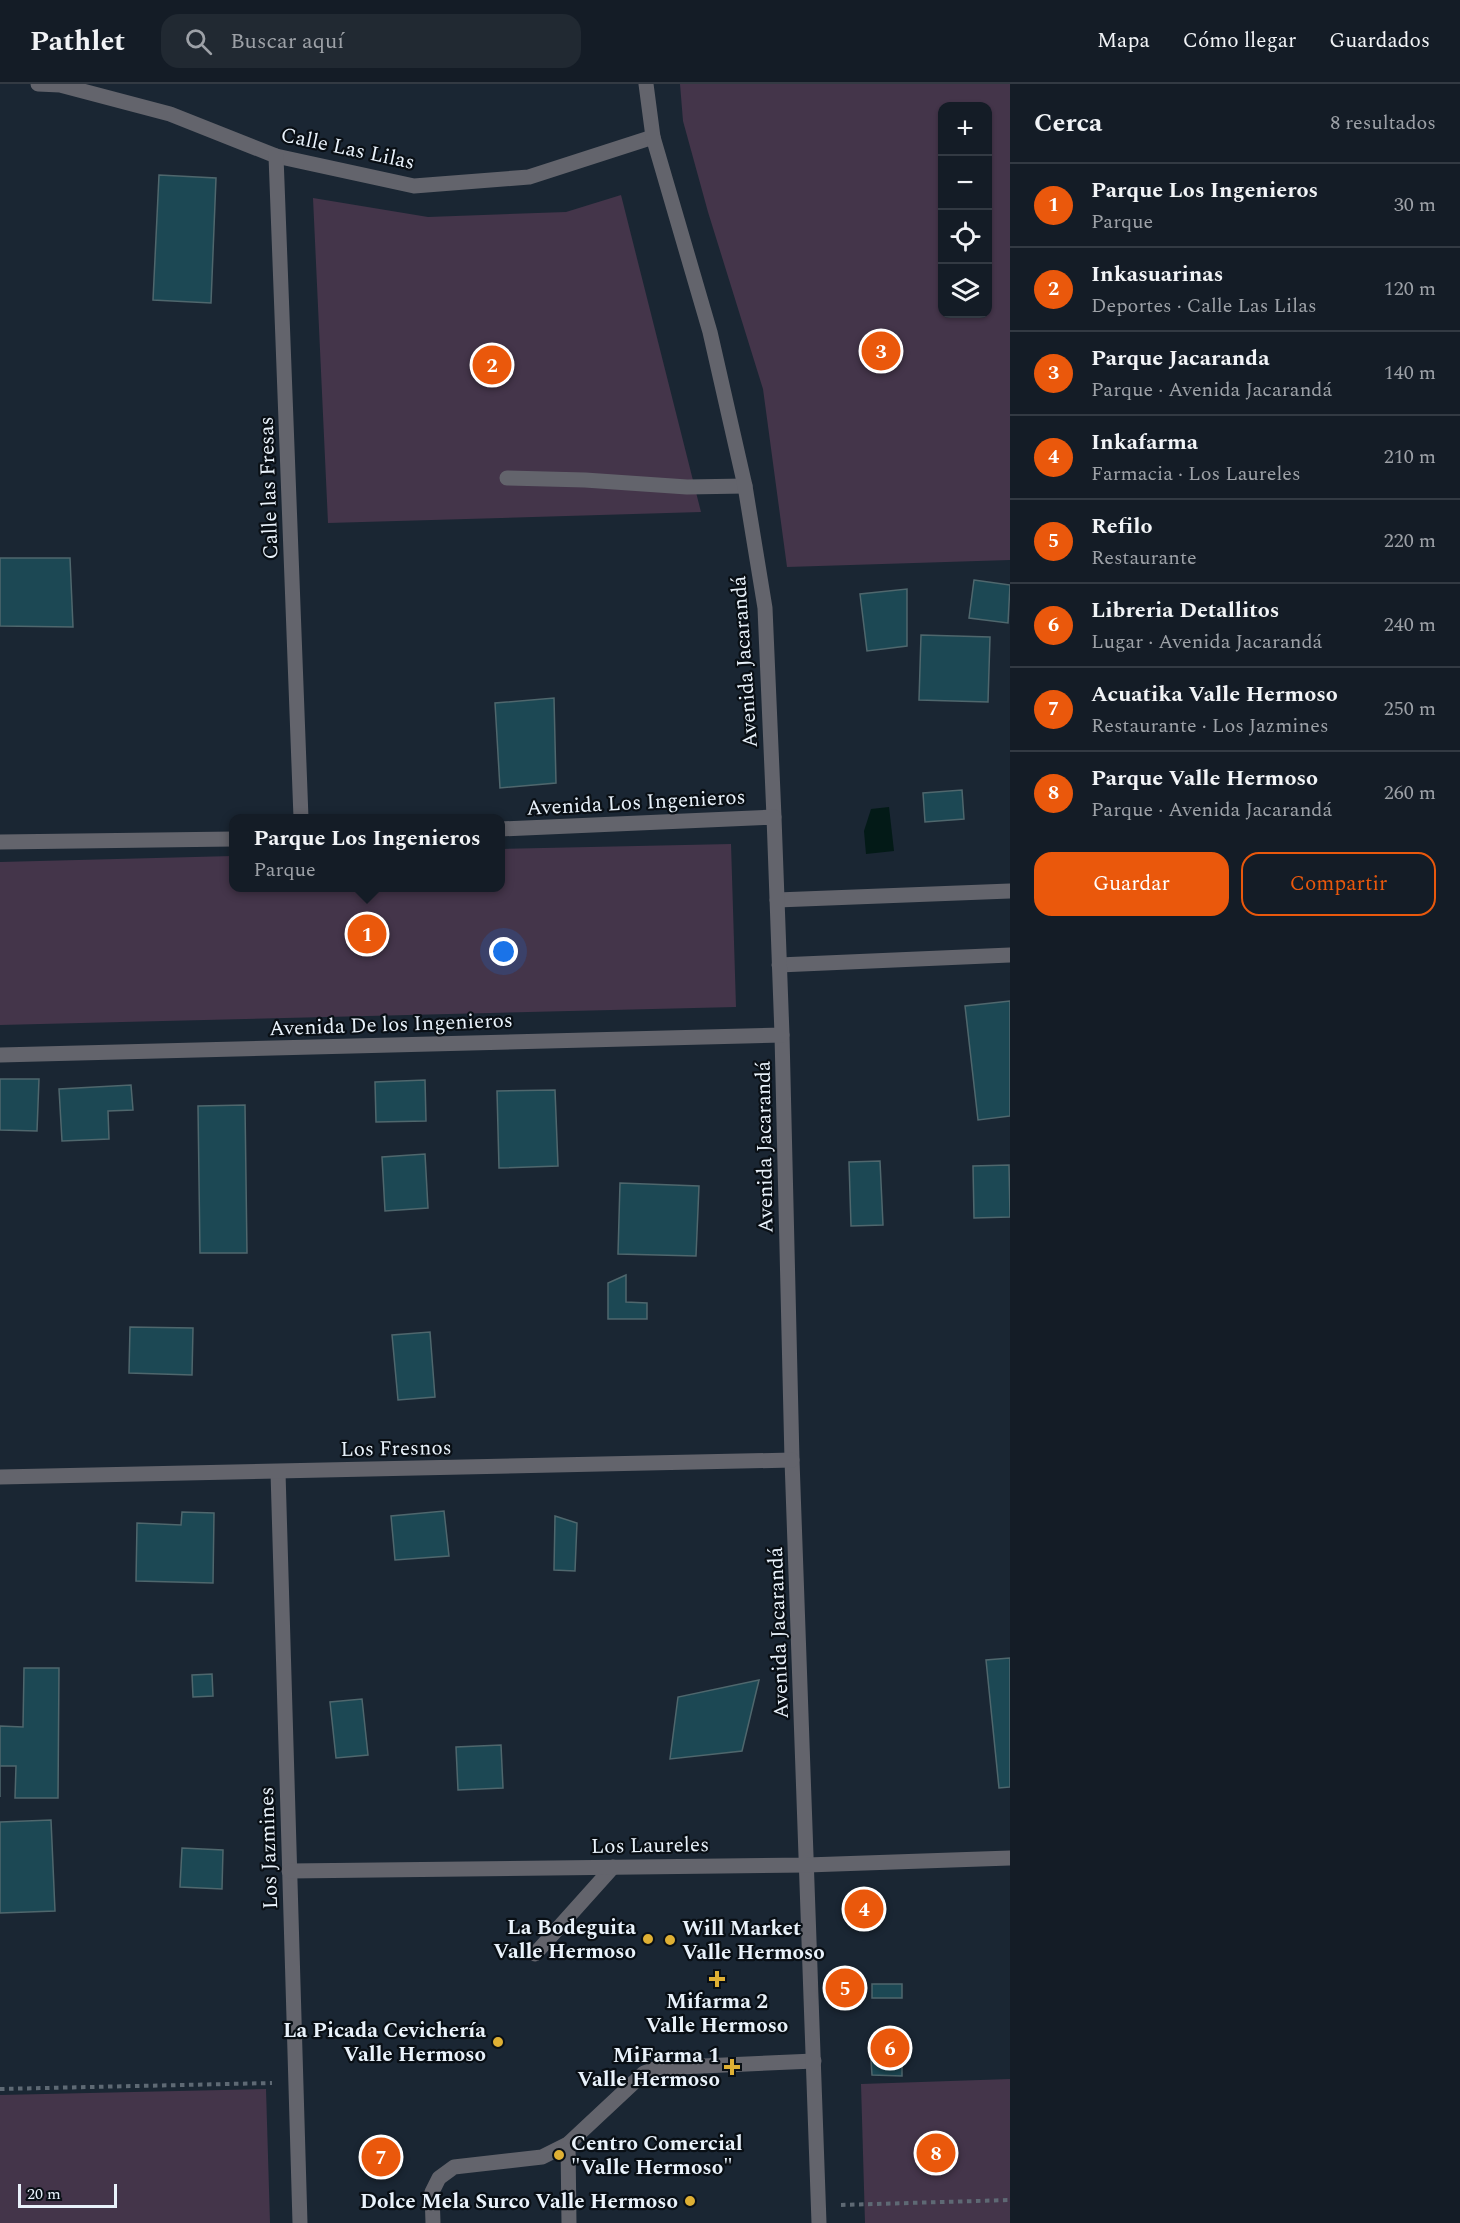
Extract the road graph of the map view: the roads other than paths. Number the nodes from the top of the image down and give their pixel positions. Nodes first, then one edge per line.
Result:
1 (38, 84) edge
2 (646, 84) edge
3 (653, 137) junction
4 (276, 156) junction
5 (507, 478) dead end
6 (745, 486) junction
7 (301, 814) edge
8 (774, 817) junction
9 (505, 830) edge
10 (229, 839) edge
11 (0, 842) edge
12 (1010, 891) edge
13 (777, 900) junction
14 (1010, 955) edge
15 (778, 965) junction
16 (782, 1035) junction
17 (0, 1055) edge
18 (792, 1460) junction
19 (278, 1472) junction
20 (0, 1477) edge
21 (1010, 1857) edge
22 (807, 1865) junction
23 (613, 1867) junction
24 (290, 1871) junction
25 (535, 1954) dead end
26 (814, 2061) junction
27 (568, 2144) junction
28 (300, 2223) edge
29 (433, 2223) edge
30 (569, 2223) edge
31 (819, 2223) edge

1 - 4 street, Calle Las Lilas
2 - 3 street, Avenida Jacarandá
3 - 4 street, Calle Las Lilas
3 - 6 street, Avenida Jacarandá
4 - 7 street, Calle las Fresas
5 - 6 street
6 - 8 street, Avenida Jacarandá
8 - 9 street, Avenida Los Ingenieros
8 - 13 street, Avenida Jacarandá
10 - 11 street
12 - 13 street
13 - 15 street, Avenida Jacarandá
14 - 15 street
15 - 16 street, Avenida Jacarandá
16 - 17 street, Avenida De los Ingenieros
16 - 18 street, Avenida Jacarandá
18 - 19 street, Los Fresnos
18 - 22 street, Avenida Jacarandá
19 - 20 street, Los Fresnos
19 - 24 street, Los Jazmines
21 - 22 street, Los Laureles
22 - 23 street, Los Laureles
22 - 26 street, Avenida Jacarandá
23 - 24 street, Los Laureles
23 - 25 street
24 - 28 street, Los Jazmines
26 - 27 street
26 - 31 street, Avenida Jacarandá
27 - 29 street
27 - 30 street

